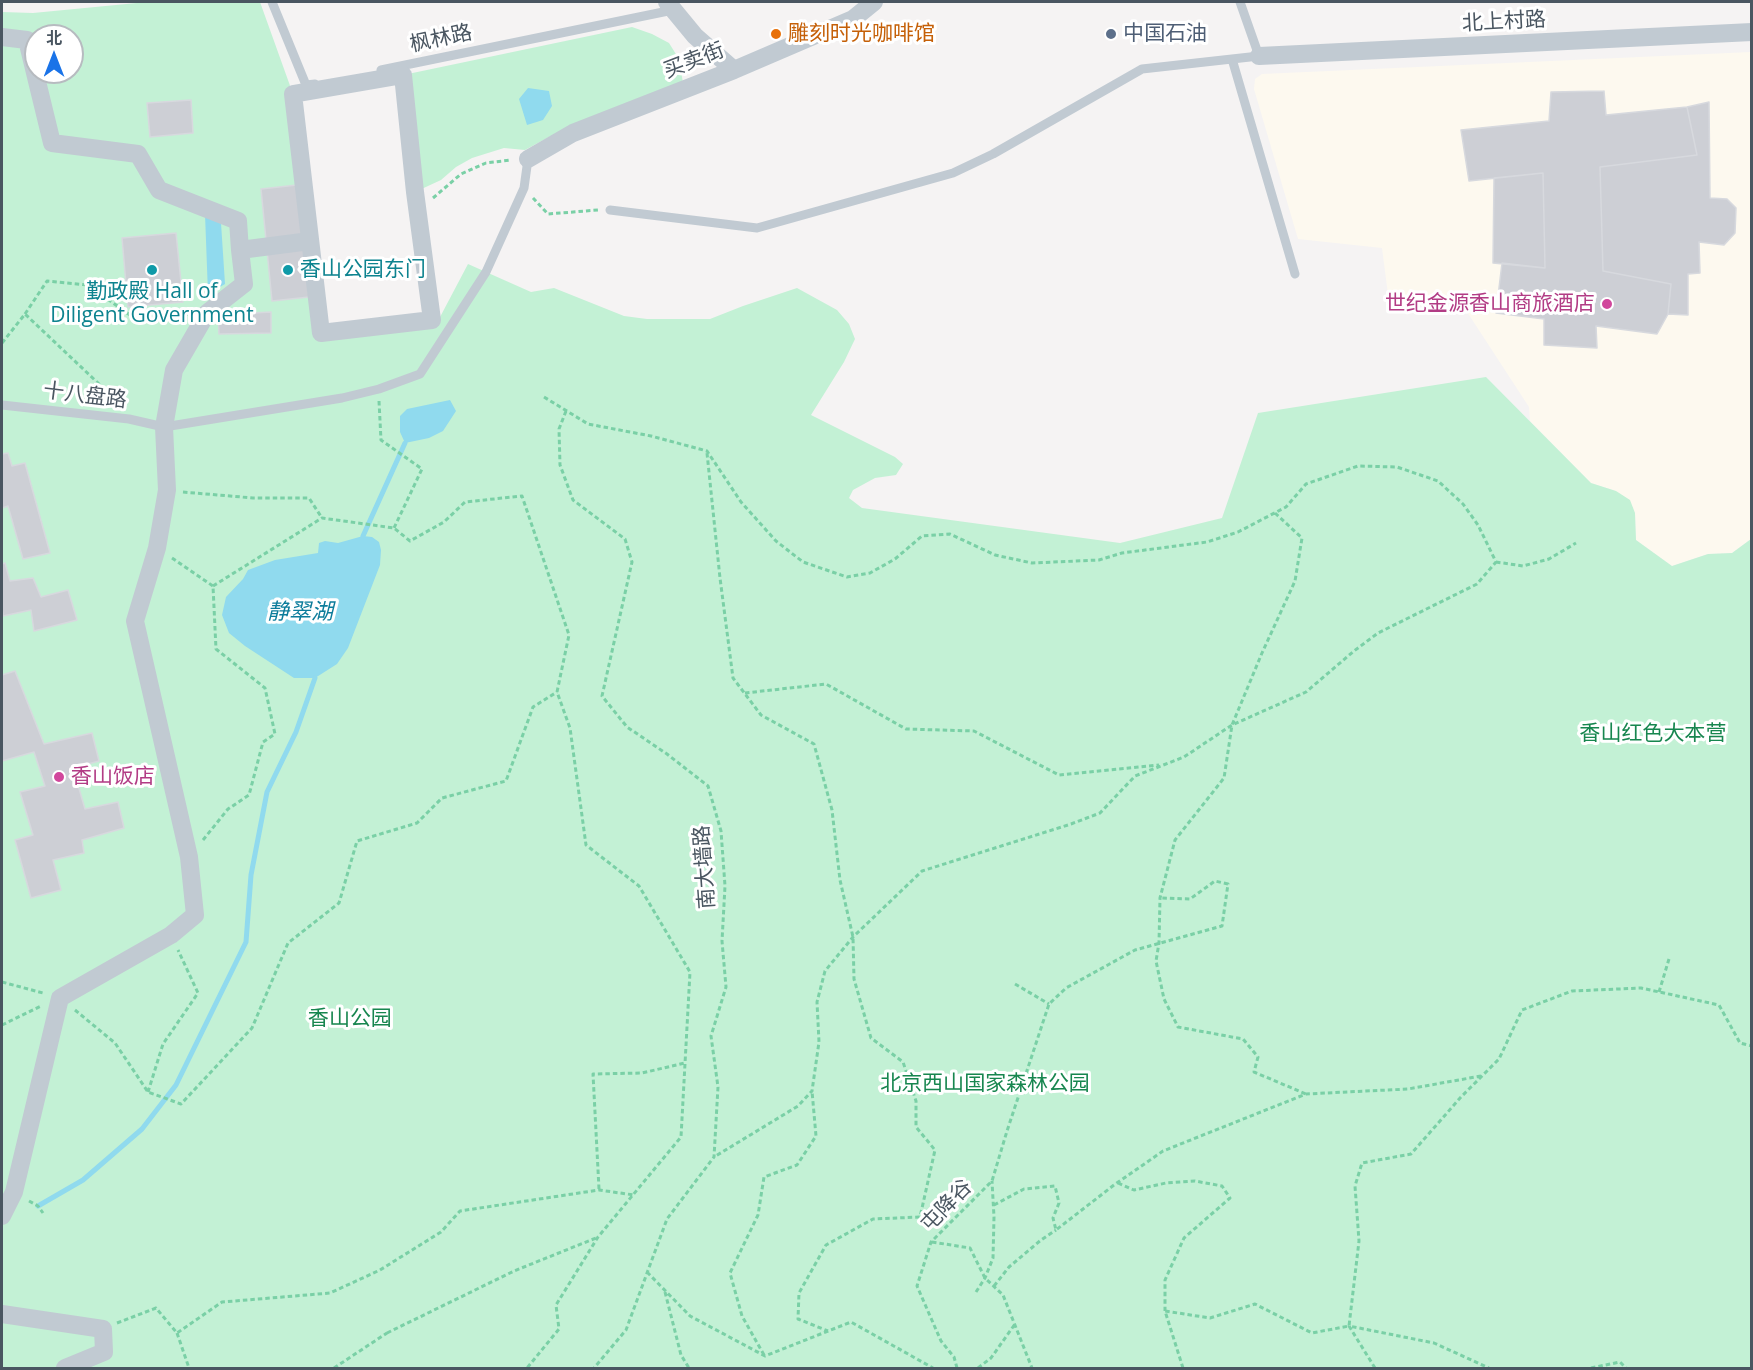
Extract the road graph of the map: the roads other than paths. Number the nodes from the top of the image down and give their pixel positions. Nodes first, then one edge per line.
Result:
1 (272, 2) edge
2 (874, 2) edge
3 (1240, 2) edge
4 (670, 6) edge
5 (1752, 32) edge
6 (2, 37) edge
7 (1259, 56) junction
8 (1232, 59) junction
9 (734, 70) junction
10 (528, 159) joint
11 (610, 210) road end
12 (310, 241) junction
13 (240, 250) junction
14 (1295, 274) dead end
15 (2, 405) edge
16 (164, 427) junction
17 (2, 1215) edge
18 (2, 1314) edge
19 (65, 1368) edge

1 - 4 lane, 枫林路
2 - 9 street, 买卖街
3 - 7 lane
4 - 9 street
5 - 7 street, 北上村路
6 - 13 street
7 - 8 lane
8 - 11 lane
8 - 14 lane
9 - 10 street, 买卖街
10 - 16 lane
12 - 12 street
12 - 13 street
13 - 16 street
15 - 16 lane, 十八盘路
16 - 17 street
18 - 19 street

